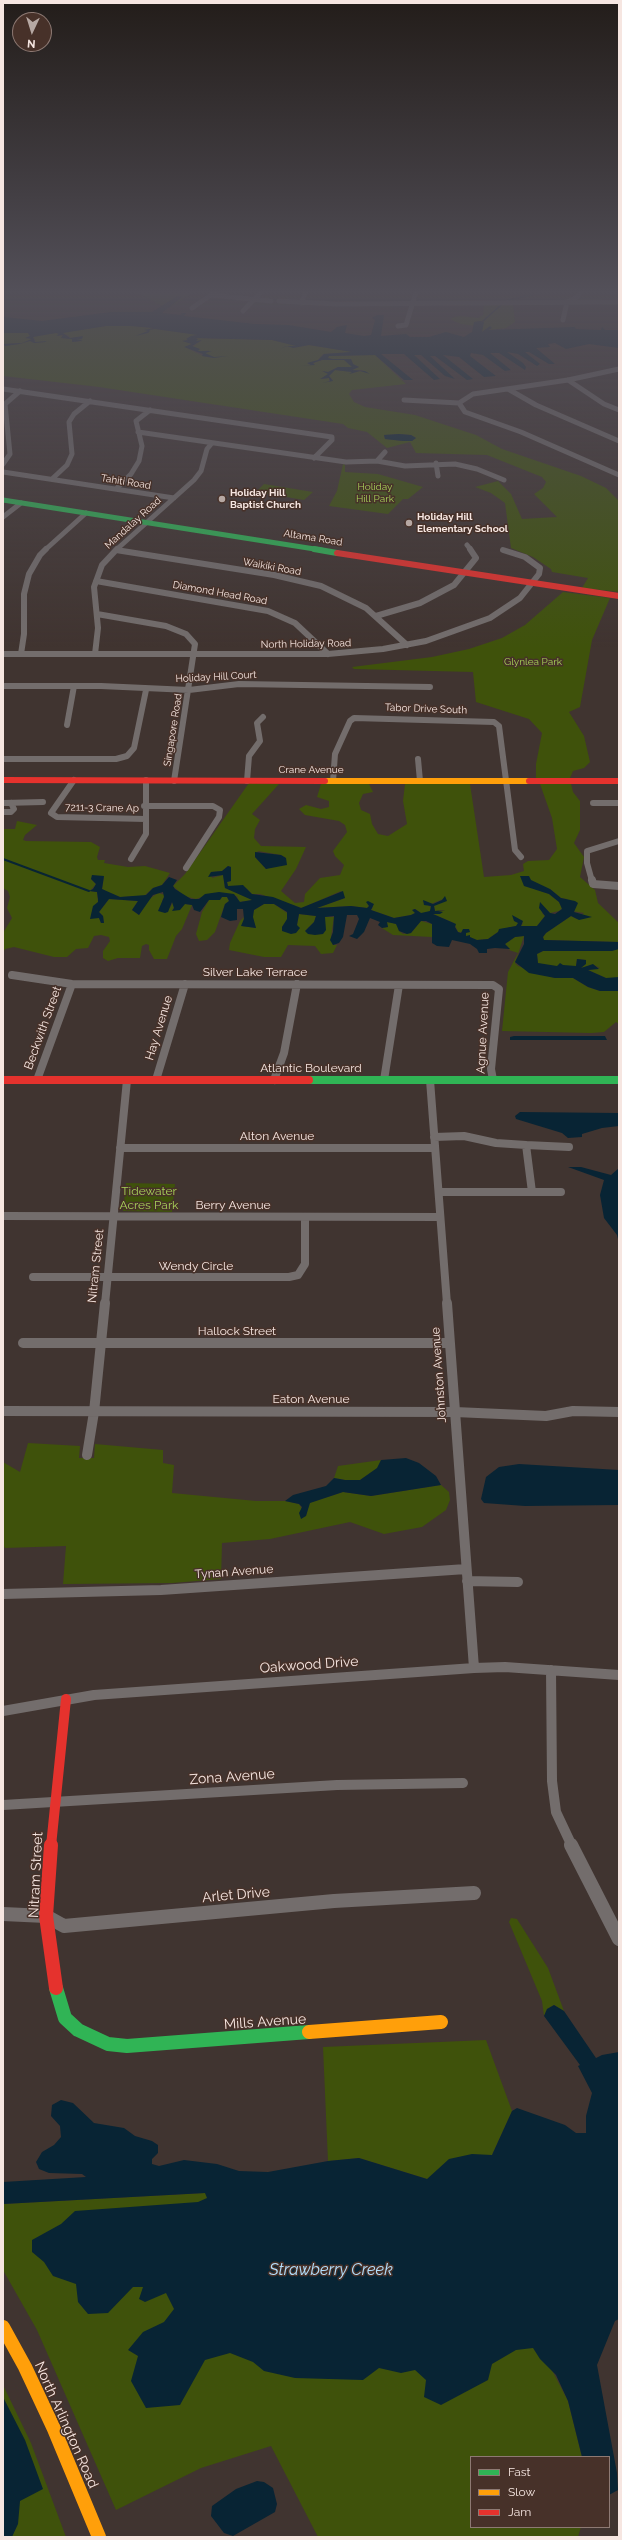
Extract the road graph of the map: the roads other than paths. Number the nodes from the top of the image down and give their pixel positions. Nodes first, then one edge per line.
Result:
1 (150, 410) edge
2 (6, 411) edge
3 (78, 411) edge
4 (154, 411) edge
5 (464, 411) edge
6 (549, 411) edge
7 (138, 432) junction
8 (619, 441) edge
9 (212, 443) junction
10 (385, 452) dead end
11 (314, 458) junction
12 (377, 461) junction
13 (436, 463) junction
14 (3, 464) edge
15 (3, 472) edge
16 (619, 475) edge
17 (438, 476) dead end
18 (52, 479) junction
19 (504, 480) dead end
20 (116, 489) junction
21 (174, 498) junction
22 (3, 500) edge
23 (21, 503) junction
24 (86, 513) junction
25 (3, 517) edge
26 (146, 523) junction
27 (467, 545) dead end
28 (116, 550) junction
29 (503, 550) dead end
30 (465, 573) junction
31 (96, 581) junction
32 (531, 584) junction
33 (619, 596) edge
34 (97, 614) junction
35 (376, 616) junction
36 (407, 645) junction
37 (3, 654) edge
38 (21, 654) junction
39 (95, 654) junction
40 (195, 654) junction
41 (328, 654) junction
42 (3, 686) edge
43 (74, 686) junction
44 (430, 687) dead end
45 (146, 690) junction
46 (189, 690) junction
47 (263, 717) dead end
48 (67, 725) dead end
49 (3, 759) edge
50 (418, 759) dead end
51 (3, 780) edge
52 (74, 780) junction
53 (146, 780) junction
54 (174, 780) junction
55 (247, 781) junction
56 (333, 781) junction
57 (420, 781) junction
58 (507, 781) junction
59 (619, 781) edge
60 (43, 802) dead end
61 (7, 803) edge
62 (593, 803) dead end
63 (619, 803) edge
64 (144, 806) junction
65 (3, 812) edge
66 (146, 818) junction
67 (619, 841) edge
68 (520, 857) dead end
69 (131, 859) dead end
70 (186, 868) dead end
71 (619, 886) edge
72 (12, 975) dead end
73 (72, 984) junction
74 (185, 984) junction
75 (297, 984) junction
76 (399, 984) junction
77 (498, 987) joint
78 (3, 1080) edge
79 (37, 1080) junction
80 (127, 1080) junction
81 (156, 1080) junction
82 (274, 1080) junction
83 (384, 1080) junction
84 (430, 1080) junction
85 (493, 1080) junction
86 (619, 1080) edge
87 (434, 1137) junction
88 (526, 1146) junction
89 (569, 1147) dead end
90 (120, 1148) junction
91 (435, 1148) junction
92 (439, 1192) junction
93 (532, 1192) junction
94 (561, 1192) dead end
95 (3, 1216) edge
96 (113, 1216) junction
97 (305, 1217) junction
98 (440, 1217) junction
99 (33, 1277) dead end
100 (107, 1277) junction
101 (23, 1343) dead end
102 (101, 1343) junction
103 (450, 1343) junction
104 (3, 1411) edge
105 (94, 1412) junction
106 (455, 1412) junction
107 (619, 1412) edge
108 (87, 1455) dead end
109 (466, 1569) junction
110 (467, 1581) junction
111 (518, 1582) dead end
112 (3, 1594) edge
113 (474, 1668) junction
114 (551, 1670) junction
115 (619, 1674) edge
116 (66, 1699) junction
117 (3, 1711) edge
118 (463, 1783) dead end
119 (54, 1804) junction
120 (3, 1805) edge
121 (474, 1893) dead end
122 (3, 1914) edge
123 (46, 1916) junction
124 (619, 1939) edge
125 (441, 2022) dead end
126 (92, 2038) joint
127 (3, 2327) edge
128 (99, 2537) edge

1 - 7 street
2 - 14 street
3 - 18 street
4 - 11 street
5 - 16 street
6 - 8 street
7 - 9 street
7 - 20 street
9 - 11 street
9 - 21 street, Mandalay Road
10 - 12 street
11 - 12 street
12 - 13 street
13 - 17 street
13 - 19 street
15 - 18 street, Tahiti Road
18 - 20 street, Tahiti Road
20 - 21 street, Tahiti Road
21 - 26 street, Mandalay Road
22 - 23 street, Altama Road
23 - 24 street, Altama Road
23 - 25 street
24 - 26 street, Altama Road
24 - 38 street
26 - 28 street, Mandalay Road
26 - 30 street, Altama Road
27 - 30 street
28 - 31 street, Mandalay Road
28 - 35 street, Waikiki Road
29 - 32 street, North Holiday Road
30 - 32 street, Altama Road
30 - 35 street
31 - 34 street, Mandalay Road
31 - 41 street, Diamond Head Road
32 - 33 street, Altama Road
32 - 36 street, North Holiday Road
34 - 39 street, Mandalay Road
34 - 40 street, Singapore Road
35 - 36 street, Waikiki Road
36 - 41 street, North Holiday Road
37 - 38 street, North Holiday Road
38 - 39 street, North Holiday Road
39 - 40 street, North Holiday Road
40 - 41 street, North Holiday Road
40 - 46 street, Singapore Road
42 - 43 street, Holiday Hill Court
43 - 45 street, Holiday Hill Court
43 - 48 street
44 - 46 street, Holiday Hill Court
45 - 46 street, Holiday Hill Court
45 - 49 street
46 - 54 street, Singapore Road
47 - 55 street
50 - 57 street
51 - 52 street, Crane Avenue
52 - 53 street, Crane Avenue
52 - 66 street, 7211-3 Crane Ap
53 - 54 street, Crane Avenue
53 - 64 street
54 - 55 street, Crane Avenue
55 - 56 street, Crane Avenue
56 - 57 street, Crane Avenue
56 - 58 street, Tabor Drive South
57 - 58 street, Crane Avenue
58 - 59 street, Crane Avenue
58 - 68 street
60 - 61 street
61 - 65 street
62 - 63 street
64 - 66 street
64 - 70 street
66 - 69 street
67 - 71 street
72 - 73 street, Silver Lake Terrace
73 - 74 street, Silver Lake Terrace
73 - 79 street, Beckwith Street
74 - 75 street, Silver Lake Terrace
74 - 81 street, Hay Avenue
75 - 76 street, Silver Lake Terrace
75 - 82 street
76 - 77 street, Silver Lake Terrace
76 - 83 street
77 - 85 street, Agnue Avenue
78 - 79 street, Atlantic Boulevard
79 - 80 street, Atlantic Boulevard
80 - 81 street, Atlantic Boulevard
80 - 90 street, Nitram Street
81 - 82 street, Atlantic Boulevard
82 - 83 street, Atlantic Boulevard
83 - 84 street, Atlantic Boulevard
84 - 85 street, Atlantic Boulevard
84 - 87 street, Johnston Avenue
85 - 86 street, Atlantic Boulevard
87 - 88 street
87 - 91 street, Johnston Avenue
88 - 89 street
88 - 93 street
90 - 91 street, Alton Avenue
90 - 96 street, Nitram Street
91 - 92 street, Johnston Avenue
92 - 93 street
92 - 98 street, Johnston Avenue
93 - 94 street
95 - 96 street, Berry Avenue
96 - 97 street, Berry Avenue
96 - 100 street, Nitram Street
97 - 98 street, Berry Avenue
97 - 100 street, Wendy Circle
98 - 103 street, Johnston Avenue
99 - 100 street, Wendy Circle
100 - 102 street, Nitram Street
101 - 102 street, Hallock Street
102 - 103 street, Hallock Street
102 - 105 street, Nitram Street
103 - 106 street, Johnston Avenue
104 - 105 street, Eaton Avenue
105 - 106 street, Eaton Avenue
105 - 108 street, Nitram Street
106 - 107 street, Eaton Avenue
106 - 109 street, Johnston Avenue
109 - 110 street, Johnston Avenue
109 - 112 street, Tynan Avenue
110 - 111 street
110 - 113 street, Johnston Avenue
113 - 114 street, Oakwood Drive
113 - 116 street, Oakwood Drive
114 - 115 street, Oakwood Drive
114 - 124 street
116 - 117 street, Oakwood Drive
116 - 119 street, Nitram Street
118 - 119 street, Zona Avenue
119 - 120 street, Zona Avenue
119 - 123 street, Nitram Street
121 - 123 street, Arlet Drive
122 - 123 street, Arlet Drive
123 - 126 street, Nitram Street
125 - 126 street, Mills Avenue
127 - 128 street, North Arlington Road

